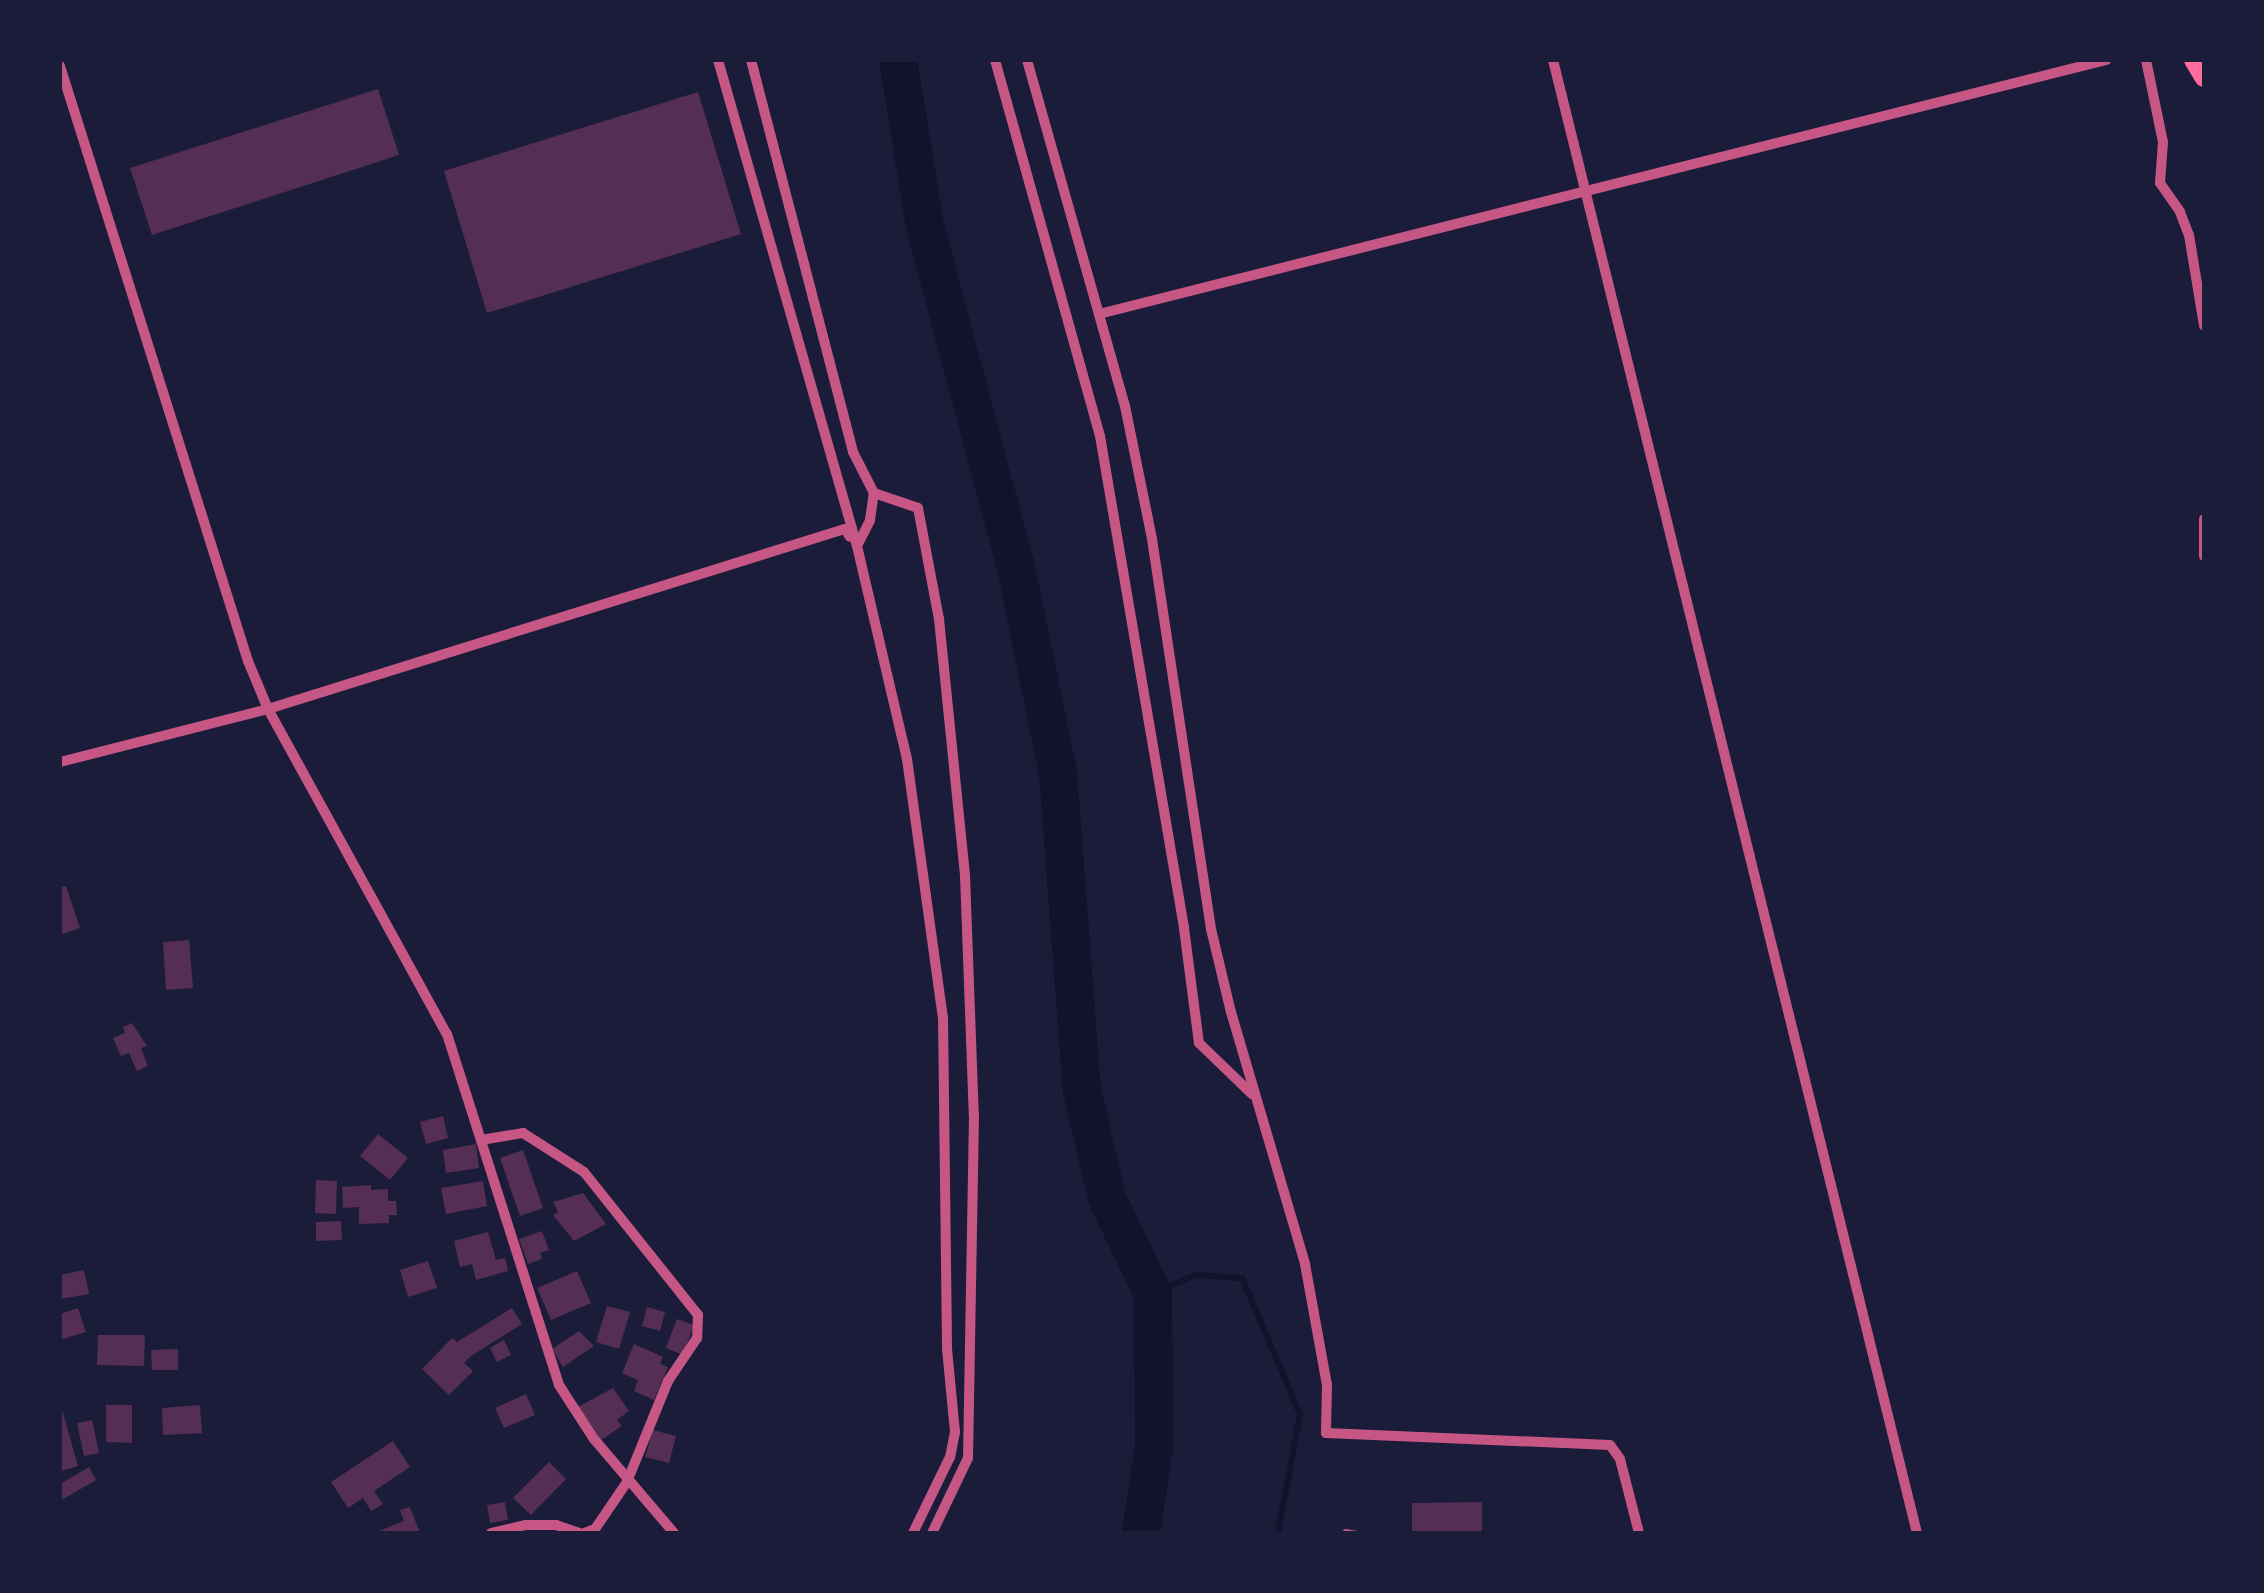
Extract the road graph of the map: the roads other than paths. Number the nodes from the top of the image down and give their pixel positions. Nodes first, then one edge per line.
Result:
1 (718, 60) edge
2 (751, 60) edge
3 (995, 60) edge
4 (1027, 60) edge
5 (1552, 60) edge
6 (2106, 60) edge
7 (2146, 60) edge
8 (2193, 60) edge
9 (60, 66) edge
10 (2204, 78) edge
11 (1586, 193) junction
12 (1100, 314) junction
13 (2204, 326) edge
14 (874, 493) junction
15 (2204, 519) edge
16 (857, 546) junction
17 (2204, 556) edge
18 (268, 709) junction
19 (60, 762) edge
20 (1255, 1096) junction
21 (481, 1140) junction
22 (628, 1482) junction
23 (1345, 1531) edge
24 (491, 1533) edge
25 (582, 1533) edge
26 (674, 1533) edge
27 (913, 1533) edge
28 (932, 1533) edge
29 (1357, 1533) edge
30 (1639, 1533) edge
31 (1918, 1533) edge

1 - 16 street
2 - 14 street
3 - 20 street
4 - 12 street
5 - 11 street
6 - 11 street
7 - 13 street
8 - 10 main road
9 - 18 street
11 - 12 street
11 - 31 street
12 - 20 street
14 - 16 street
14 - 28 street
15 - 17 street
16 - 18 street
16 - 27 street
18 - 19 street
18 - 21 street
20 - 30 street
21 - 22 street
21 - 22 street
22 - 25 street
22 - 26 street
23 - 29 lane
24 - 25 street

